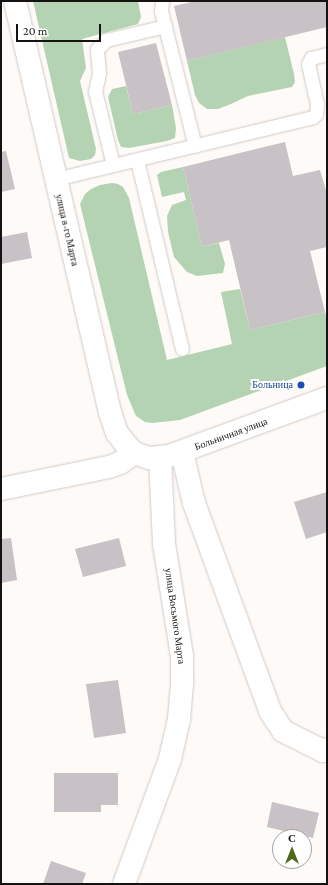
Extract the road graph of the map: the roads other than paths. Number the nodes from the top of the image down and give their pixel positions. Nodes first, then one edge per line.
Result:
1 (15, 1) edge
2 (162, 1) edge
3 (165, 26) junction
4 (327, 54) edge
5 (195, 146) junction
6 (137, 160) junction
7 (113, 165) junction
8 (55, 179) junction
9 (182, 349) dead end
10 (327, 398) edge
11 (182, 452) junction
12 (134, 453) junction
13 (160, 458) junction
14 (1, 489) edge
15 (326, 751) edge
16 (124, 884) edge

1 - 8 street, улица 8-го Марта
2 - 3 lane
3 - 5 lane
3 - 7 lane
4 - 5 lane
5 - 6 lane
6 - 7 lane
6 - 9 lane
7 - 8 lane
8 - 12 street, улица 8-го Марта
10 - 11 street, Больничная улица
11 - 13 street, Больничная улица
11 - 15 street
12 - 13 street, Больничная улица
12 - 14 street
13 - 16 street, улица Восьмого Марта

